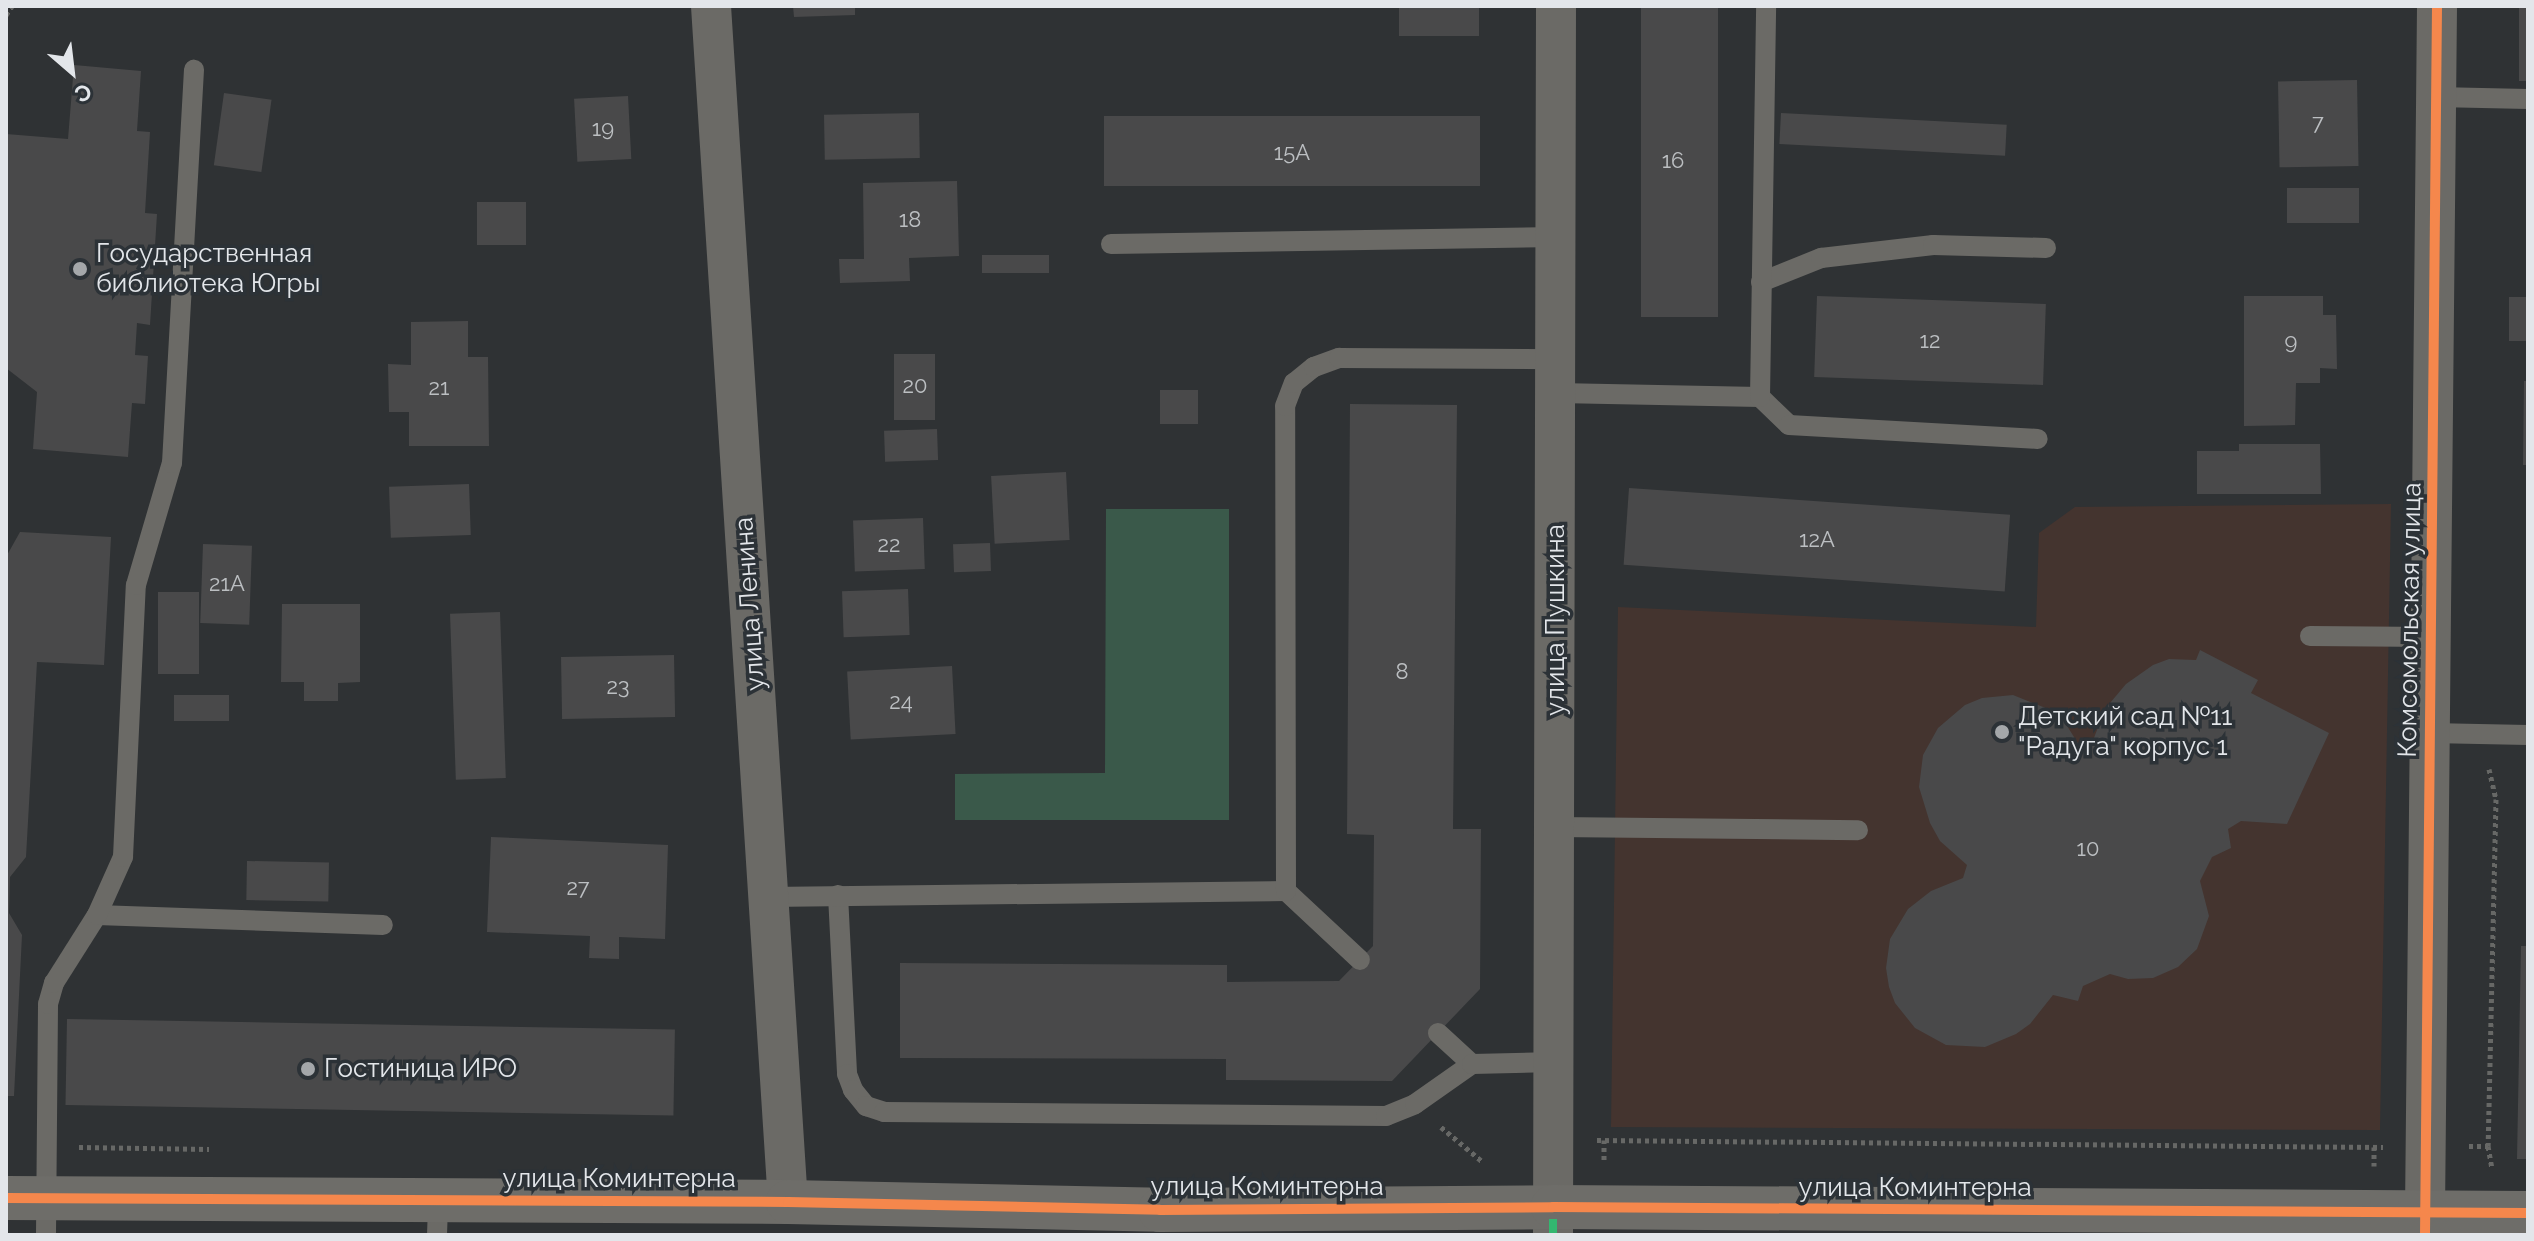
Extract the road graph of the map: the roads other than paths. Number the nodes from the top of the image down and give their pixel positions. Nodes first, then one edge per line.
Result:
1 (711, 6) edge
2 (1556, 6) edge
3 (1766, 6) edge
4 (2437, 6) edge
5 (194, 70) dead end
6 (2436, 97) junction
7 (2528, 99) edge
8 (1558, 237) junction
9 (1111, 244) dead end
10 (2046, 248) dead end
11 (1761, 282) junction
12 (1558, 376) junction
13 (1760, 397) junction
14 (2038, 439) dead end
15 (2310, 636) dead end
16 (2431, 637) junction
17 (2430, 733) junction
18 (2528, 735) edge
19 (1555, 827) junction
20 (1858, 830) dead end
21 (1286, 891) junction
22 (838, 895) junction
23 (768, 897) junction
24 (97, 915) junction
25 (383, 925) dead end
26 (1360, 960) dead end
27 (1438, 1033) dead end
28 (1554, 1062) junction
29 (1472, 1064) junction
30 (788, 1202) junction
31 (32, 1210) edge
32 (2528, 1213) edge
33 (438, 1218) edge
34 (1553, 1221) edge
35 (1160, 1223) edge
36 (2425, 1224) edge

1 - 23 street, улица Ленина
2 - 8 street, улица Пушкина
3 - 11 lane
4 - 6 street, Комсомольская улица
5 - 24 lane
6 - 7 lane
6 - 16 street, Комсомольская улица
8 - 9 lane
8 - 12 street, улица Пушкина
10 - 11 lane
11 - 13 lane
12 - 13 lane
12 - 19 street, улица Пушкина
12 - 21 lane
13 - 14 lane
15 - 16 lane
16 - 17 street, Комсомольская улица
17 - 18 lane
17 - 36 street, Комсомольская улица
19 - 20 lane
19 - 28 street, улица Пушкина
21 - 22 lane
21 - 26 lane
22 - 23 lane
22 - 29 lane
23 - 30 street, улица Ленина
24 - 25 lane
24 - 31 lane
27 - 29 lane
28 - 29 lane
28 - 34 street, улица Пушкина
30 - 33 street, улица Коминтерна
30 - 35 street, улица Коминтерна
31 - 33 street, улица Коминтерна
32 - 36 street, улица Коминтерна
34 - 35 street, улица Коминтерна
34 - 36 street, улица Коминтерна

